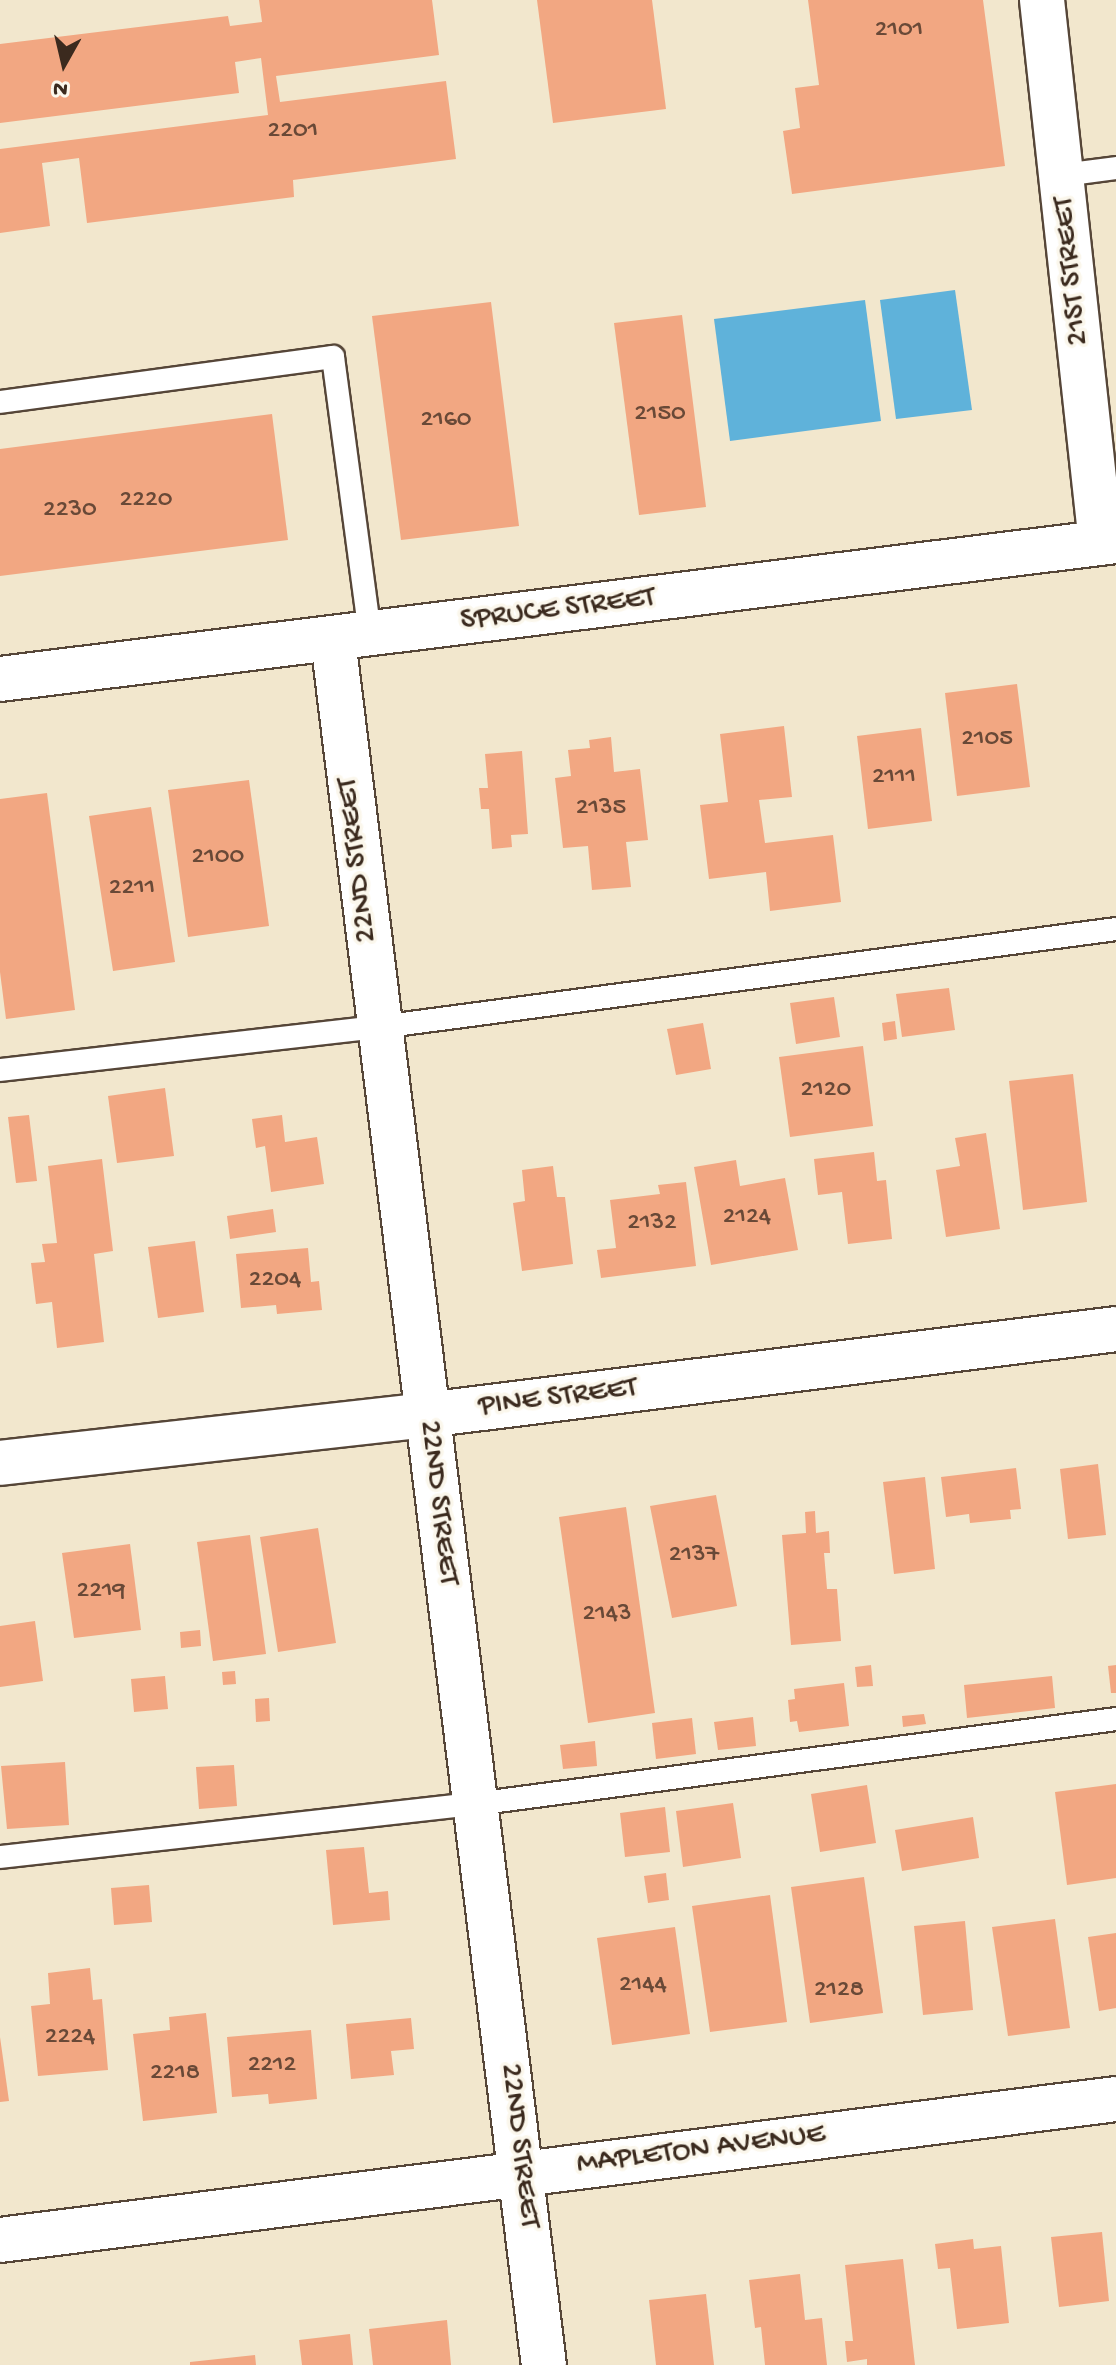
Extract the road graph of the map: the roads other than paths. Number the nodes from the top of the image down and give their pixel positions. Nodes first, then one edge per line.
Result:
1 (1042, 0) edge
2 (1116, 168) edge
3 (1063, 175) junction
4 (0, 402) edge
5 (1108, 542) edge
6 (351, 638) junction
7 (0, 679) edge
8 (1116, 929) edge
9 (380, 1027) junction
10 (0, 1070) edge
11 (1116, 1329) edge
12 (426, 1415) junction
13 (0, 1463) edge
14 (1116, 1719) edge
15 (475, 1804) junction
16 (0, 1857) edge
17 (1116, 2099) edge
18 (522, 2173) junction
19 (0, 2240) edge
20 (544, 2365) edge

1 - 3 street, 21ST STREET
2 - 3 lane
3 - 5 street, 21ST STREET
4 - 6 lane
5 - 6 street, SPRUCE STREET
6 - 7 street, SPRUCE STREET
6 - 9 street, 22ND STREET
8 - 9 lane
9 - 10 lane
9 - 12 street, 22ND STREET
11 - 12 street, PINE STREET
12 - 13 street, PINE STREET
12 - 15 street, 22ND STREET
14 - 15 lane
15 - 16 lane
15 - 18 street, 22ND STREET
17 - 18 street, MAPLETON AVENUE
18 - 19 street, MAPLETON AVENUE
18 - 20 street, 22ND STREET

